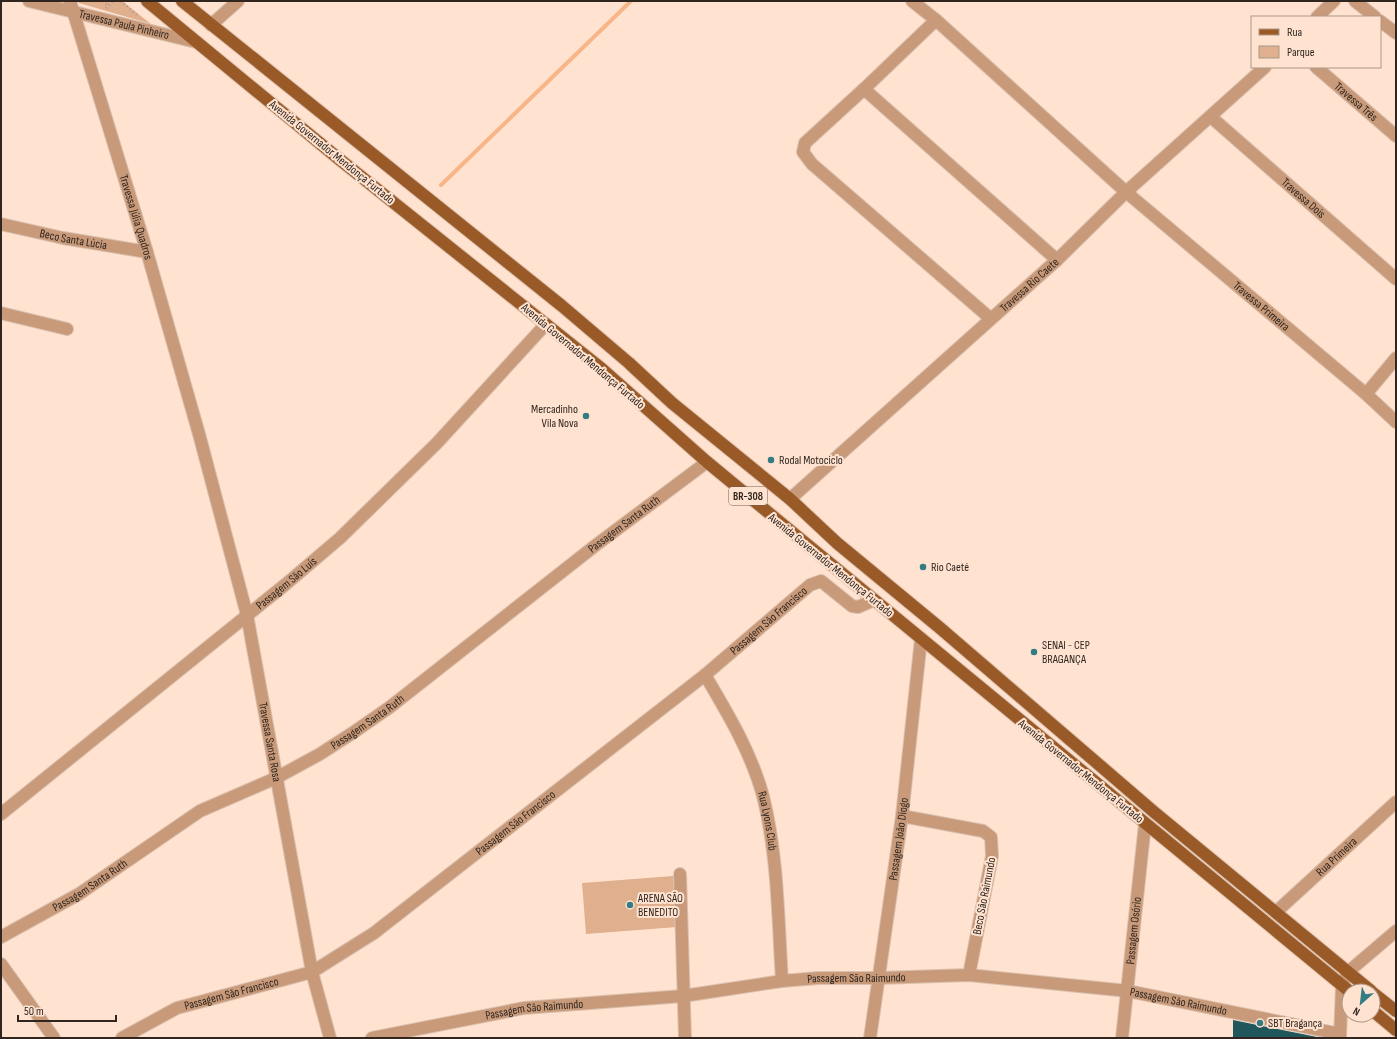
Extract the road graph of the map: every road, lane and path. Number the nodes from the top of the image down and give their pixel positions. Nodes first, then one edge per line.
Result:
1 (29, 1) edge
2 (70, 1) edge
3 (103, 1) edge
4 (113, 1) edge
5 (120, 1) edge
6 (147, 1) edge
7 (182, 1) edge
8 (238, 1) edge
9 (912, 1) edge
10 (1334, 1) edge
11 (1355, 1) edge
12 (108, 6) junction
13 (104, 10) dead end
14 (74, 13) junction
15 (1318, 16) edge
16 (1374, 16) edge
17 (140, 17) dead end
18 (936, 20) junction
19 (1381, 22) edge
20 (211, 25) junction
21 (1396, 33) edge
22 (196, 42) junction
23 (1263, 68) edge
24 (1317, 68) edge
25 (864, 89) junction
26 (1211, 117) junction
27 (1396, 136) edge
28 (1126, 192) junction
29 (1, 224) edge
30 (147, 252) junction
31 (1057, 260) junction
32 (1396, 279) edge
33 (1, 313) edge
34 (990, 318) junction
35 (546, 324) junction
36 (67, 328) dead end
37 (1396, 358) edge
38 (1366, 394) junction
39 (1396, 422) edge
40 (203, 446) joint
41 (707, 462) junction
42 (790, 499) junction
43 (874, 600) junction
44 (247, 615) junction
45 (921, 639) junction
46 (705, 675) junction
47 (276, 778) junction
48 (1396, 802) edge
49 (1, 814) edge
50 (902, 816) junction
51 (1145, 824) junction
52 (680, 874) dead end
53 (1276, 912) junction
54 (1396, 931) edge
55 (1, 937) edge
56 (1, 964) edge
57 (312, 972) junction
58 (1348, 972) junction
59 (969, 975) junction
60 (878, 978) junction
61 (782, 981) junction
62 (1347, 983) edge
63 (1361, 983) edge
64 (1341, 984) edge
65 (1128, 991) junction
66 (684, 996) junction
67 (1381, 999) edge
68 (1396, 1011) edge
69 (1381, 1018) edge
70 (1342, 1023) edge
71 (1396, 1030) edge
72 (1340, 1036) edge
73 (54, 1038) edge
74 (122, 1038) edge
75 (330, 1038) edge
76 (372, 1038) edge
77 (685, 1038) edge
78 (870, 1038) edge
79 (1122, 1038) edge

1 - 14 street, Travessa Paula Pinheiro
2 - 14 street, Travessa Júlia Quadros
3 - 12 path
4 - 12 path
5 - 17 path
6 - 22 main road, Avenida Governador Mendonça Furtado / BR-308
7 - 20 main road, Avenida Governador Mendonça Furtado / BR-308
8 - 20 street
9 - 18 street, Travessa Primeira
10 - 15 street
11 - 16 street
12 - 13 path
14 - 22 street, Travessa Paula Pinheiro
14 - 30 street, Travessa Júlia Quadros
18 - 25 street
18 - 28 street, Travessa Primeira
19 - 21 street
20 - 42 main road, Avenida Governador Mendonça Furtado / BR-308
22 - 35 main road, Avenida Governador Mendonça Furtado / BR-308
23 - 26 street, Travessa Rio Caete
24 - 27 street, Travessa Três
25 - 31 street
25 - 34 street
26 - 28 street, Travessa Rio Caete
26 - 32 street, Travessa Dois
28 - 31 street, Travessa Rio Caete
28 - 38 street, Travessa Primeira
29 - 30 street, Beco Santa Lúcia
30 - 40 street, Travessa Júlia Quadros
31 - 34 street, Travessa Rio Caete
33 - 36 street
34 - 42 street, Travessa Rio Caete
35 - 41 main road, Avenida Governador Mendonça Furtado / BR-308
35 - 44 street, Passagem São Luís
37 - 38 street
38 - 39 street, Travessa Primeira
40 - 44 street, Travessa Santa Rosa
41 - 43 main road, Avenida Governador Mendonça Furtado / BR-308
41 - 47 street, Passagem Santa Ruth
42 - 53 main road, Avenida Governador Mendonça Furtado / BR-308
43 - 45 main road, Avenida Governador Mendonça Furtado / BR-308
43 - 46 street, Passagem São Francisco
44 - 47 street, Travessa Santa Rosa
44 - 49 street, Passagem São Luís
45 - 50 street, Passagem João Diogo
45 - 51 main road, Avenida Governador Mendonça Furtado / BR-308
46 - 57 street, Passagem São Francisco
46 - 61 street, Rua Lyons Club
47 - 55 street, Passagem Santa Ruth
47 - 57 street, Travessa Santa Rosa
48 - 53 street, Rua Primeira
50 - 59 street, Beco São Raimundo
50 - 60 street, Passagem João Diogo
51 - 64 main road, Avenida Governador Mendonça Furtado / BR-308
51 - 65 street, Passagem Osório
52 - 66 street
53 - 58 main road, Avenida Governador Mendonça Furtado / BR-308
54 - 58 street
56 - 73 street
57 - 74 street, Passagem São Francisco
57 - 75 street, Travessa Santa Rosa
58 - 62 street
58 - 63 main road, Avenida Governador Mendonça Furtado / BR-308
59 - 60 street, Passagem São Raimundo
59 - 65 street, Passagem São Raimundo
60 - 61 street, Passagem São Raimundo
60 - 78 street, Passagem João Diogo
61 - 66 street, Passagem São Raimundo
65 - 72 street, Passagem São Raimundo
65 - 79 street, Passagem Osório
66 - 76 street, Passagem São Raimundo
66 - 77 street
67 - 68 main road, Avenida Governador Mendonça Furtado / BR-308
69 - 71 main road
70 - 72 street

